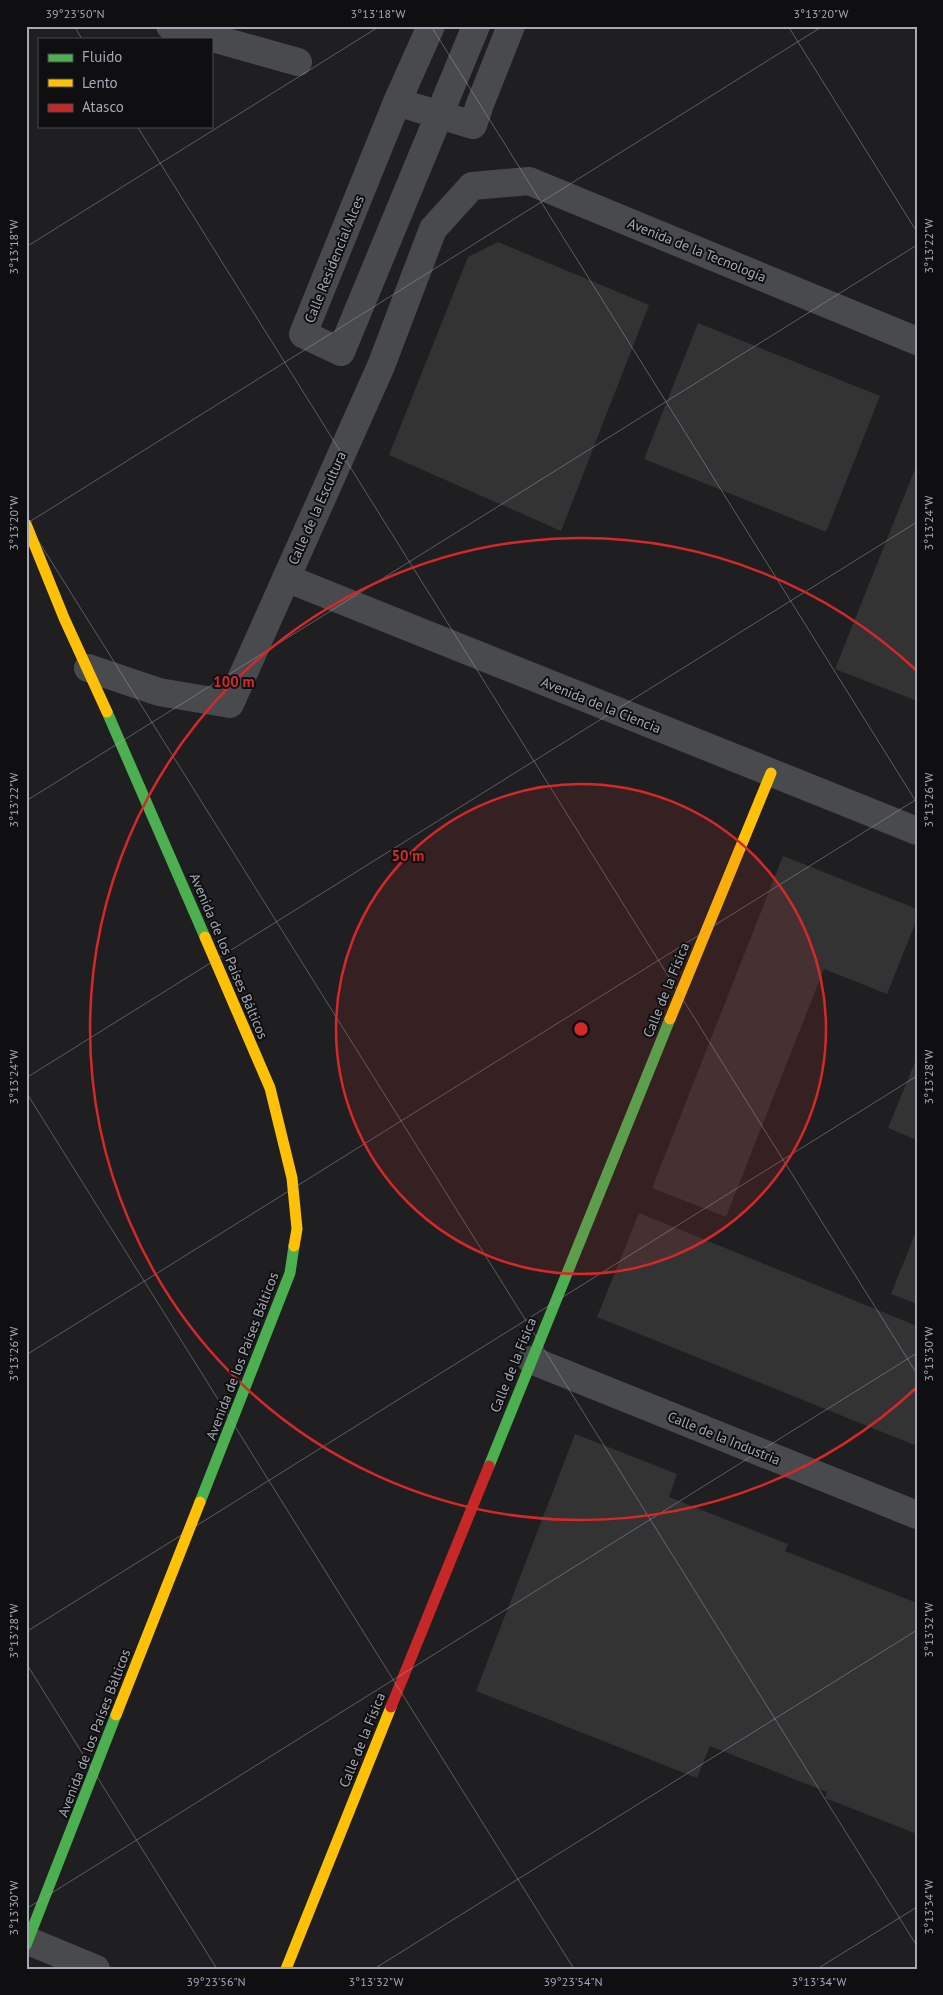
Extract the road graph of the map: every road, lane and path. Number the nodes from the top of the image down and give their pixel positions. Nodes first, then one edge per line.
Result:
1 (170, 26) edge
2 (431, 26) edge
3 (476, 26) edge
4 (511, 26) edge
5 (298, 62) dead end
6 (397, 102) junction
7 (440, 116) junction
8 (472, 186) joint
9 (917, 341) edge
10 (26, 524) edge
11 (286, 578) junction
12 (88, 668) junction
13 (771, 773) junction
14 (917, 831) edge
15 (531, 1360) junction
16 (917, 1515) edge
17 (27, 1942) edge
18 (96, 1969) edge
19 (286, 1969) edge

1 - 5 street
2 - 6 street, Calle Residencial Alces
3 - 7 street, Calle Residencial Alces
4 - 7 street
6 - 7 street
6 - 7 street, Calle Residencial Alces
8 - 9 street, Avenida de la Tecnología
8 - 11 street, Calle de la Escultura
10 - 12 street, Avenida de los Países Bálticos
11 - 12 street, Calle de la Escultura
11 - 13 street, Avenida de la Ciencia
12 - 17 street, Avenida de los Países Bálticos
13 - 14 street, Avenida de la Ciencia
13 - 15 street, Calle de la Física
15 - 16 street, Calle de la Industria
15 - 19 street, Calle de la Física
17 - 18 street

